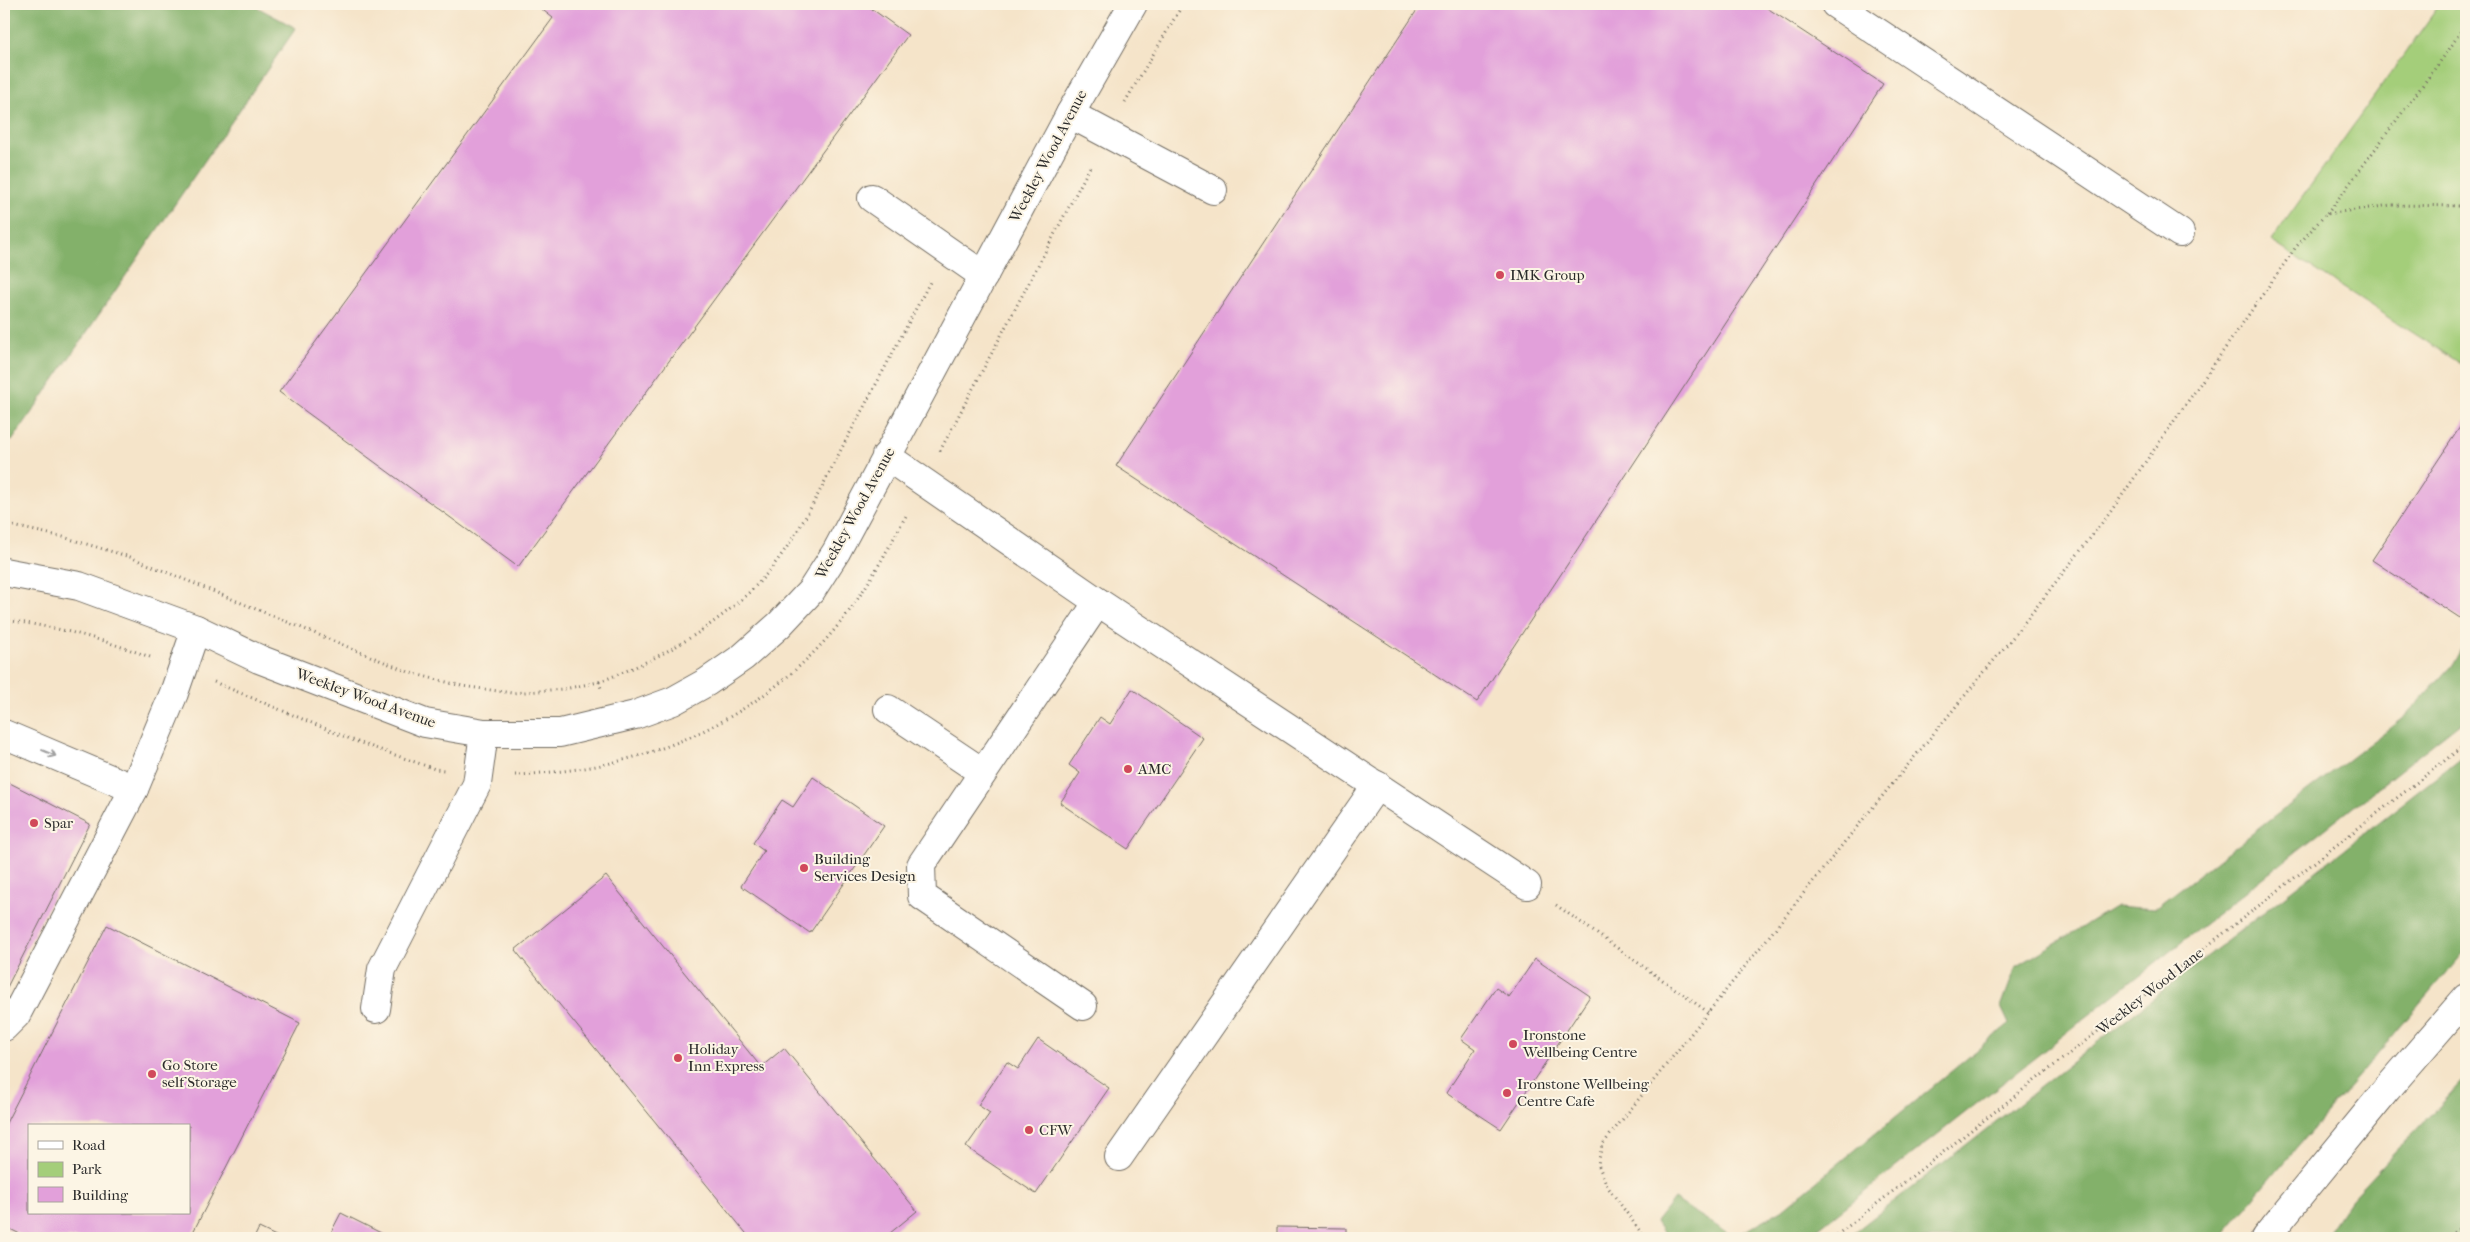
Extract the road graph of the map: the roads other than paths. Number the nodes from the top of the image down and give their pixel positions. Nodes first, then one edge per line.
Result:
1 (1132, 4) edge
2 (1836, 4) edge
3 (1070, 114) junction
4 (1212, 190) dead end
5 (872, 198) dead end
6 (2180, 233) dead end
7 (984, 276) junction
8 (886, 456) junction
9 (4, 572) edge
10 (1098, 602) junction
11 (196, 629) junction
12 (888, 708) dead end
13 (484, 733) junction
14 (4, 734) edge
15 (982, 772) junction
16 (1377, 785) junction
17 (134, 790) junction
18 (1527, 885) road end
19 (2466, 998) edge
20 (1083, 1006) dead end
21 (376, 1010) dead end
22 (4, 1027) edge
23 (1119, 1157) dead end
24 (2265, 1238) edge

1 - 3 street, Weekley Wood Avenue
2 - 6 street
3 - 4 street
3 - 7 street, Weekley Wood Avenue
5 - 7 street
7 - 8 street, Weekley Wood Avenue
8 - 10 street
8 - 13 street, Weekley Wood Avenue
9 - 11 street, Weekley Wood Avenue
10 - 15 street
10 - 16 street
11 - 13 street, Weekley Wood Avenue
11 - 17 street
12 - 15 street
13 - 21 street
14 -> 17 street
15 - 20 street
16 - 18 street
16 - 23 street
17 - 22 street
19 - 24 street

